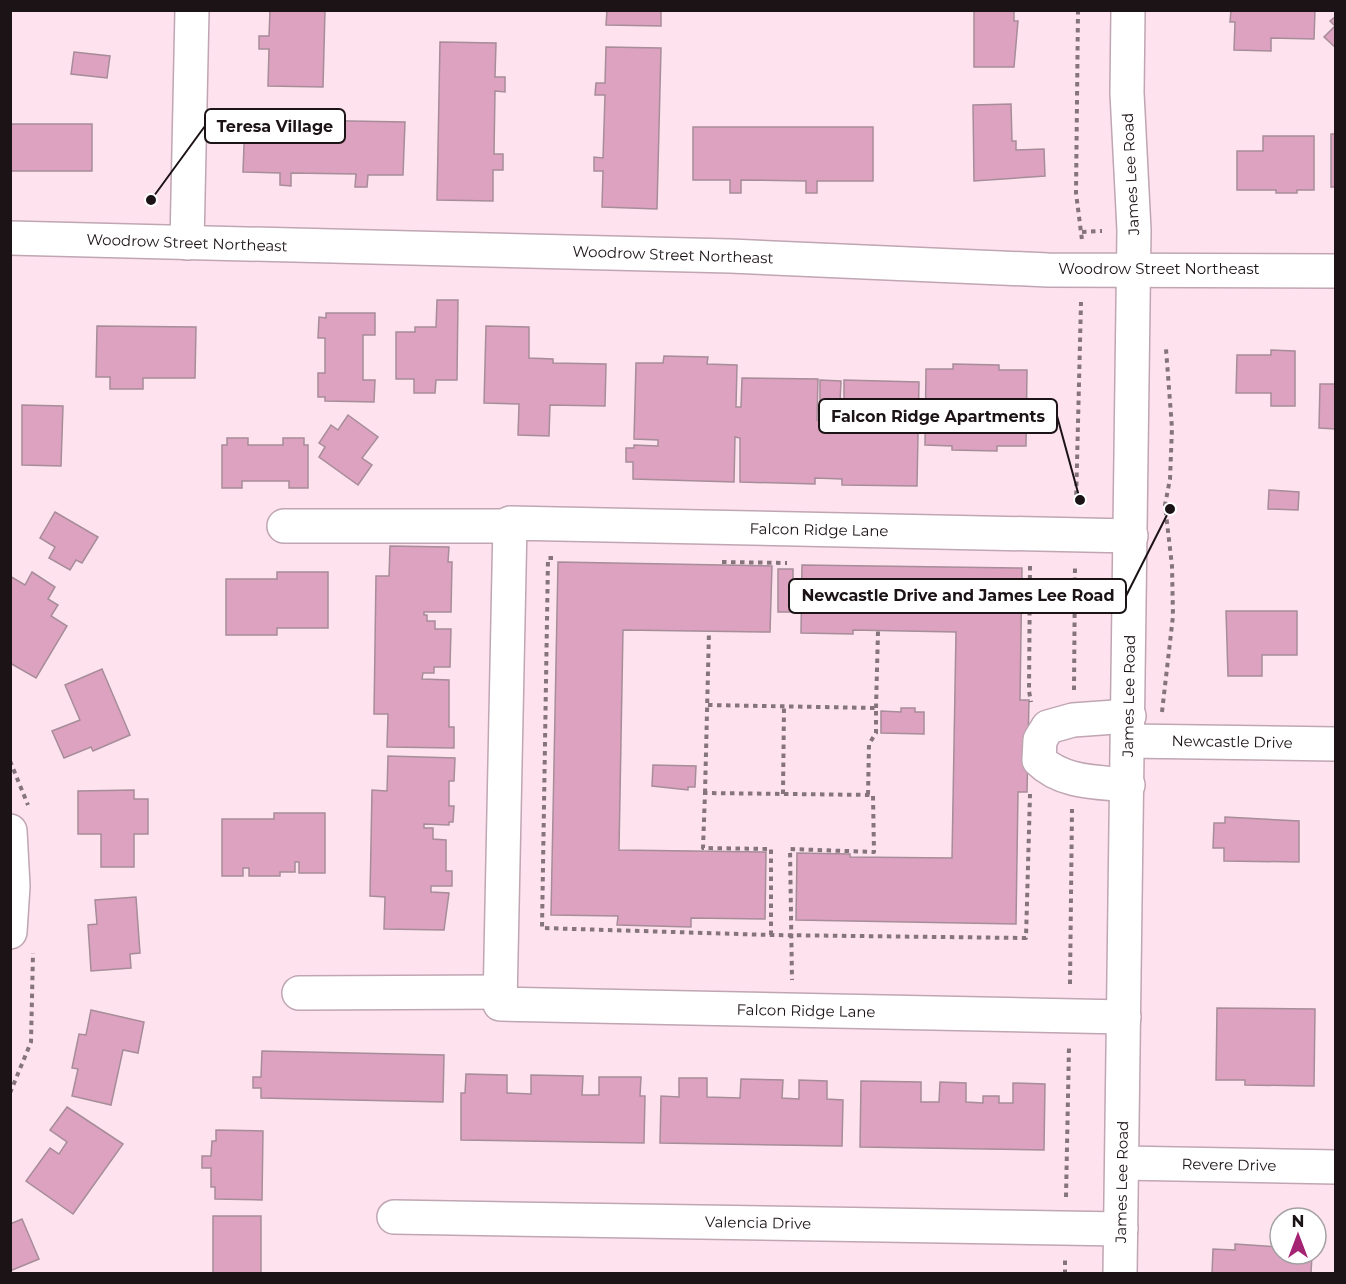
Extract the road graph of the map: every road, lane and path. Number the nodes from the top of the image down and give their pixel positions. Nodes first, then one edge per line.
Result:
1 (192, 10) edge
2 (1078, 10) edge
3 (1128, 10) edge
4 (10, 238) edge
5 (187, 243) junction
6 (1082, 270) junction
7 (1134, 270) junction
8 (1335, 271) edge
9 (1165, 339) dead end
10 (284, 526) dead end
11 (510, 526) junction
12 (790, 529) junction
13 (1075, 535) junction
14 (1131, 536) junction
15 (560, 558) dead end
16 (716, 562) dead end
17 (797, 562) dead end
18 (790, 563) junction
19 (1019, 566) dead end
20 (709, 631) dead end
21 (878, 631) dead end
22 (708, 705) junction
23 (784, 707) junction
24 (876, 708) junction
25 (1031, 714) dead end
26 (1073, 720) junction
27 (1138, 733) junction
28 (1335, 744) edge
29 (1072, 779) junction
30 (1128, 785) junction
31 (705, 793) junction
32 (1030, 793) dead end
33 (783, 794) junction
34 (868, 795) junction
35 (10, 831) edge
36 (10, 932) edge
37 (771, 935) junction
38 (791, 935) junction
39 (501, 992) junction
40 (299, 993) dead end
41 (792, 1010) junction
42 (1070, 1016) junction
43 (1124, 1017) junction
44 (1122, 1163) junction
45 (1335, 1167) edge
46 (394, 1217) dead end
47 (1066, 1228) junction
48 (1121, 1229) junction
49 (1065, 1274) edge
50 (1120, 1274) edge

1 - 5 street
2 - 6 path
3 - 7 street, James Lee Road
4 - 5 street, Woodrow Street Northeast
5 - 6 street, Woodrow Street Northeast
6 - 7 street, Woodrow Street Northeast
6 - 13 path
7 - 8 street, Woodrow Street Northeast
7 - 14 street, James Lee Road
9 - 27 path
10 - 11 street, Falcon Ridge Lane
11 - 12 street, Falcon Ridge Lane
11 - 39 street
12 - 13 street, Falcon Ridge Lane
12 - 18 path
13 - 14 street, Falcon Ridge Lane
13 - 26 path
14 - 27 street, James Lee Road
15 - 37 path
16 - 18 path
17 - 18 path
19 - 25 path
20 - 22 path
21 - 24 path
22 - 23 path
22 - 31 path
23 - 24 path
23 - 33 path
24 - 34 path
26 - 27 street, Newcastle Drive
26 - 29 street, Newcastle Drive
27 - 28 street, Newcastle Drive
27 - 30 street, James Lee Road
29 - 30 street
29 - 42 path
30 - 43 street, James Lee Road
31 - 33 path
31 - 37 path
32 - 38 path
33 - 34 path
34 - 38 path
35 - 36 street
37 - 38 path
38 - 41 path
39 - 40 street
39 - 41 street, Falcon Ridge Lane
41 - 42 street, Falcon Ridge Lane
42 - 43 street, Falcon Ridge Lane
42 - 47 path
43 - 44 street, James Lee Road
44 - 45 street, Revere Drive
44 - 48 street, James Lee Road
46 - 47 street, Valencia Drive
47 - 48 street, Valencia Drive
47 - 49 path
48 - 50 street, James Lee Road

